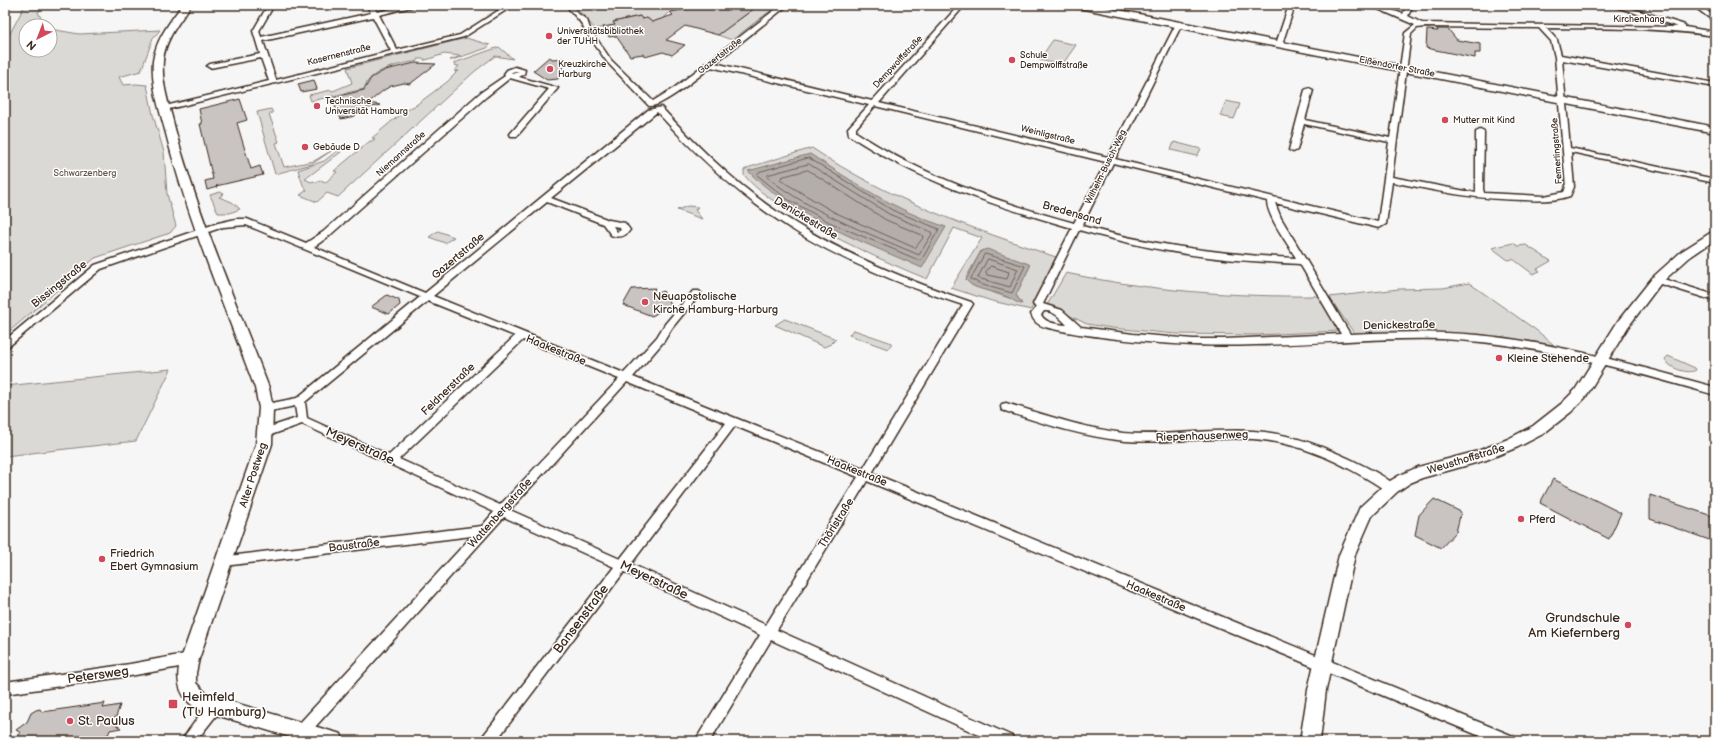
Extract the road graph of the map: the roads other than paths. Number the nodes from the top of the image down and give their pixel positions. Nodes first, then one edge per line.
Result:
1 (186, 5) edge
2 (271, 5) edge
3 (370, 5) edge
4 (416, 5) edge
5 (511, 5) edge
6 (569, 5) edge
7 (785, 5) edge
8 (962, 5) edge
9 (1079, 5) edge
10 (1292, 5) edge
11 (1372, 5) edge
12 (1410, 5) edge
13 (1613, 5) edge
14 (1695, 5) edge
15 (375, 14) junction
16 (1405, 17) junction
17 (1715, 20) edge
18 (1179, 24) junction
19 (1420, 25) junction
20 (1542, 28) junction
21 (1685, 29) junction
22 (1715, 34) edge
23 (259, 40) junction
24 (1279, 44) junction
25 (395, 52) junction
26 (264, 55) junction
27 (1558, 57) junction
28 (709, 64) junction
29 (210, 66) dead end
30 (1403, 68) junction
31 (273, 82) junction
32 (1715, 85) edge
33 (1309, 90) dead end
34 (1563, 100) junction
35 (873, 103) junction
36 (655, 106) junction
37 (164, 109) junction
38 (1301, 121) junction
39 (1715, 130) edge
40 (1480, 132) dead end
41 (852, 133) joint
42 (514, 134) dead end
43 (1393, 140) junction
44 (1566, 149) junction
45 (1293, 150) dead end
46 (1109, 160) junction
47 (1388, 179) junction
48 (1715, 181) edge
49 (1481, 196) junction
50 (545, 200) junction
51 (1271, 200) junction
52 (606, 222) dead end
53 (1078, 227) junction
54 (202, 231) junction
55 (1715, 234) edge
56 (307, 247) junction
57 (1302, 261) junction
58 (1657, 280) junction
59 (696, 294) dead end
60 (427, 298) junction
61 (1715, 298) edge
62 (968, 304) joint
63 (1042, 309) junction
64 (1078, 330) junction
65 (521, 336) junction
66 (1348, 338) junction
67 (5, 345) edge
68 (1601, 361) junction
69 (625, 378) junction
70 (1715, 391) edge
71 (300, 401) junction
72 (1006, 407) dead end
73 (266, 408) junction
74 (302, 420) junction
75 (733, 421) junction
76 (265, 433) junction
77 (391, 460) junction
78 (865, 475) junction
79 (1391, 488) junction
80 (502, 511) junction
81 (484, 530) junction
82 (224, 560) junction
83 (622, 566) junction
84 (768, 632) junction
85 (190, 659) junction
86 (1323, 664) junction
87 (5, 688) edge
88 (214, 707) junction
89 (301, 732) junction
90 (188, 741) edge
91 (334, 741) edge
92 (488, 741) edge
93 (702, 741) edge
94 (1007, 741) edge
95 (1310, 741) edge
96 (1508, 741) edge

1 - 37 street, Alter Postweg
2 - 23 street
3 - 15 street
4 - 15 street
5 - 25 street, Kasernenstraße
6 - 36 street, Denickestraße
7 - 28 street, Gazertstraße
8 - 35 street, Dempwolffstraße
9 - 18 street, Eißendorfer Straße
10 - 24 street
11 - 16 street
12 - 16 street
13 - 21 street
14 - 17 street
15 - 23 street
15 - 25 street
16 - 19 street
18 - 24 street, Eißendorfer Straße
18 - 46 street, Wilhelm-Busch-Weg
19 - 20 street, Kirchenhang
19 - 30 street
20 - 21 street, Kirchenhang
20 - 27 street, Femerlingstraße
21 - 22 street, Kirchenhang
23 - 26 street
24 - 30 street, Eißendorfer Straße
25 - 31 street, Kasernenstraße
26 - 29 street
26 - 31 street
27 - 32 street
27 - 34 street, Femerlingstraße
28 - 35 street, Weinligstraße
28 - 36 street, Gazertstraße
30 - 34 street, Eißendorfer Straße
30 - 43 street
31 - 37 street, Kasernenstraße
33 - 38 street
34 - 39 street, Eißendorfer Straße
34 - 44 street, Femerlingstraße
35 - 41 street, Dempwolffstraße
35 - 46 street, Weinligstraße
36 - 50 street, Gazertstraße
36 - 62 street, Denickestraße
37 - 54 street, Alter Postweg
38 - 43 street
38 - 45 street
40 - 49 street
41 - 53 street, Bredensand
42 - 56 street, Niemannstraße
43 - 47 street
44 - 48 street
44 - 49 street, Femerlingstraße
46 - 51 street, Weinligstraße
46 - 53 street, Wilhelm-Busch-Weg
47 - 49 street, Femerlingstraße
47 - 51 street, Weinligstraße
50 - 52 street
50 - 60 street, Gazertstraße
51 - 57 street
53 - 57 street, Bredensand
53 - 63 street, Wilhelm-Busch-Weg
54 - 56 street, Haakestraße
54 - 67 street, Bissingstraße
54 - 73 street, Alter Postweg
55 - 58 street, Weusthoffstraße
56 - 60 street, Haakestraße
57 - 66 street
58 - 61 street
58 - 68 street, Weusthoffstraße
59 - 69 street, Wattenbergstraße
60 - 65 street, Haakestraße
60 - 71 street, Gazertstraße
62 - 78 street, Thörlstraße
63 - 64 street
63 - 64 street, Denickestraße
64 - 66 street, Denickestraße
65 - 69 street, Haakestraße
65 - 77 street, Feldnerstraße
66 - 68 street, Denickestraße
68 - 70 street, Denickestraße
68 - 79 street, Weusthoffstraße
69 - 75 street, Haakestraße
69 - 80 street, Wattenbergstraße
71 - 73 street, Gazertstraße
71 - 74 street
72 - 79 street, Riepenhausenweg
73 - 76 street, Alter Postweg
74 - 76 street
74 - 77 street, Meyerstraße
75 - 78 street, Haakestraße
75 - 83 street, Bansenstraße
76 - 82 street, Alter Postweg
77 - 80 street, Meyerstraße
78 - 84 street, Thörlstraße
78 - 86 street, Haakestraße
79 - 86 street, Weusthoffstraße
80 - 81 street, Wattenbergstraße
80 - 83 street, Meyerstraße
81 - 82 street, Baustraße
81 - 89 street, Wattenbergstraße
82 - 85 street, Alter Postweg
83 - 84 street, Meyerstraße
83 - 92 street, Bansenstraße
84 - 93 street, Thörlstraße
84 - 94 street, Meyerstraße
85 - 87 street, Petersweg
85 - 88 street, Alter Postweg
86 - 95 street, Weusthoffstraße
86 - 96 street, Haakestraße
88 - 89 street, Alter Postweg
88 - 90 street
89 - 91 street, Alter Postweg

